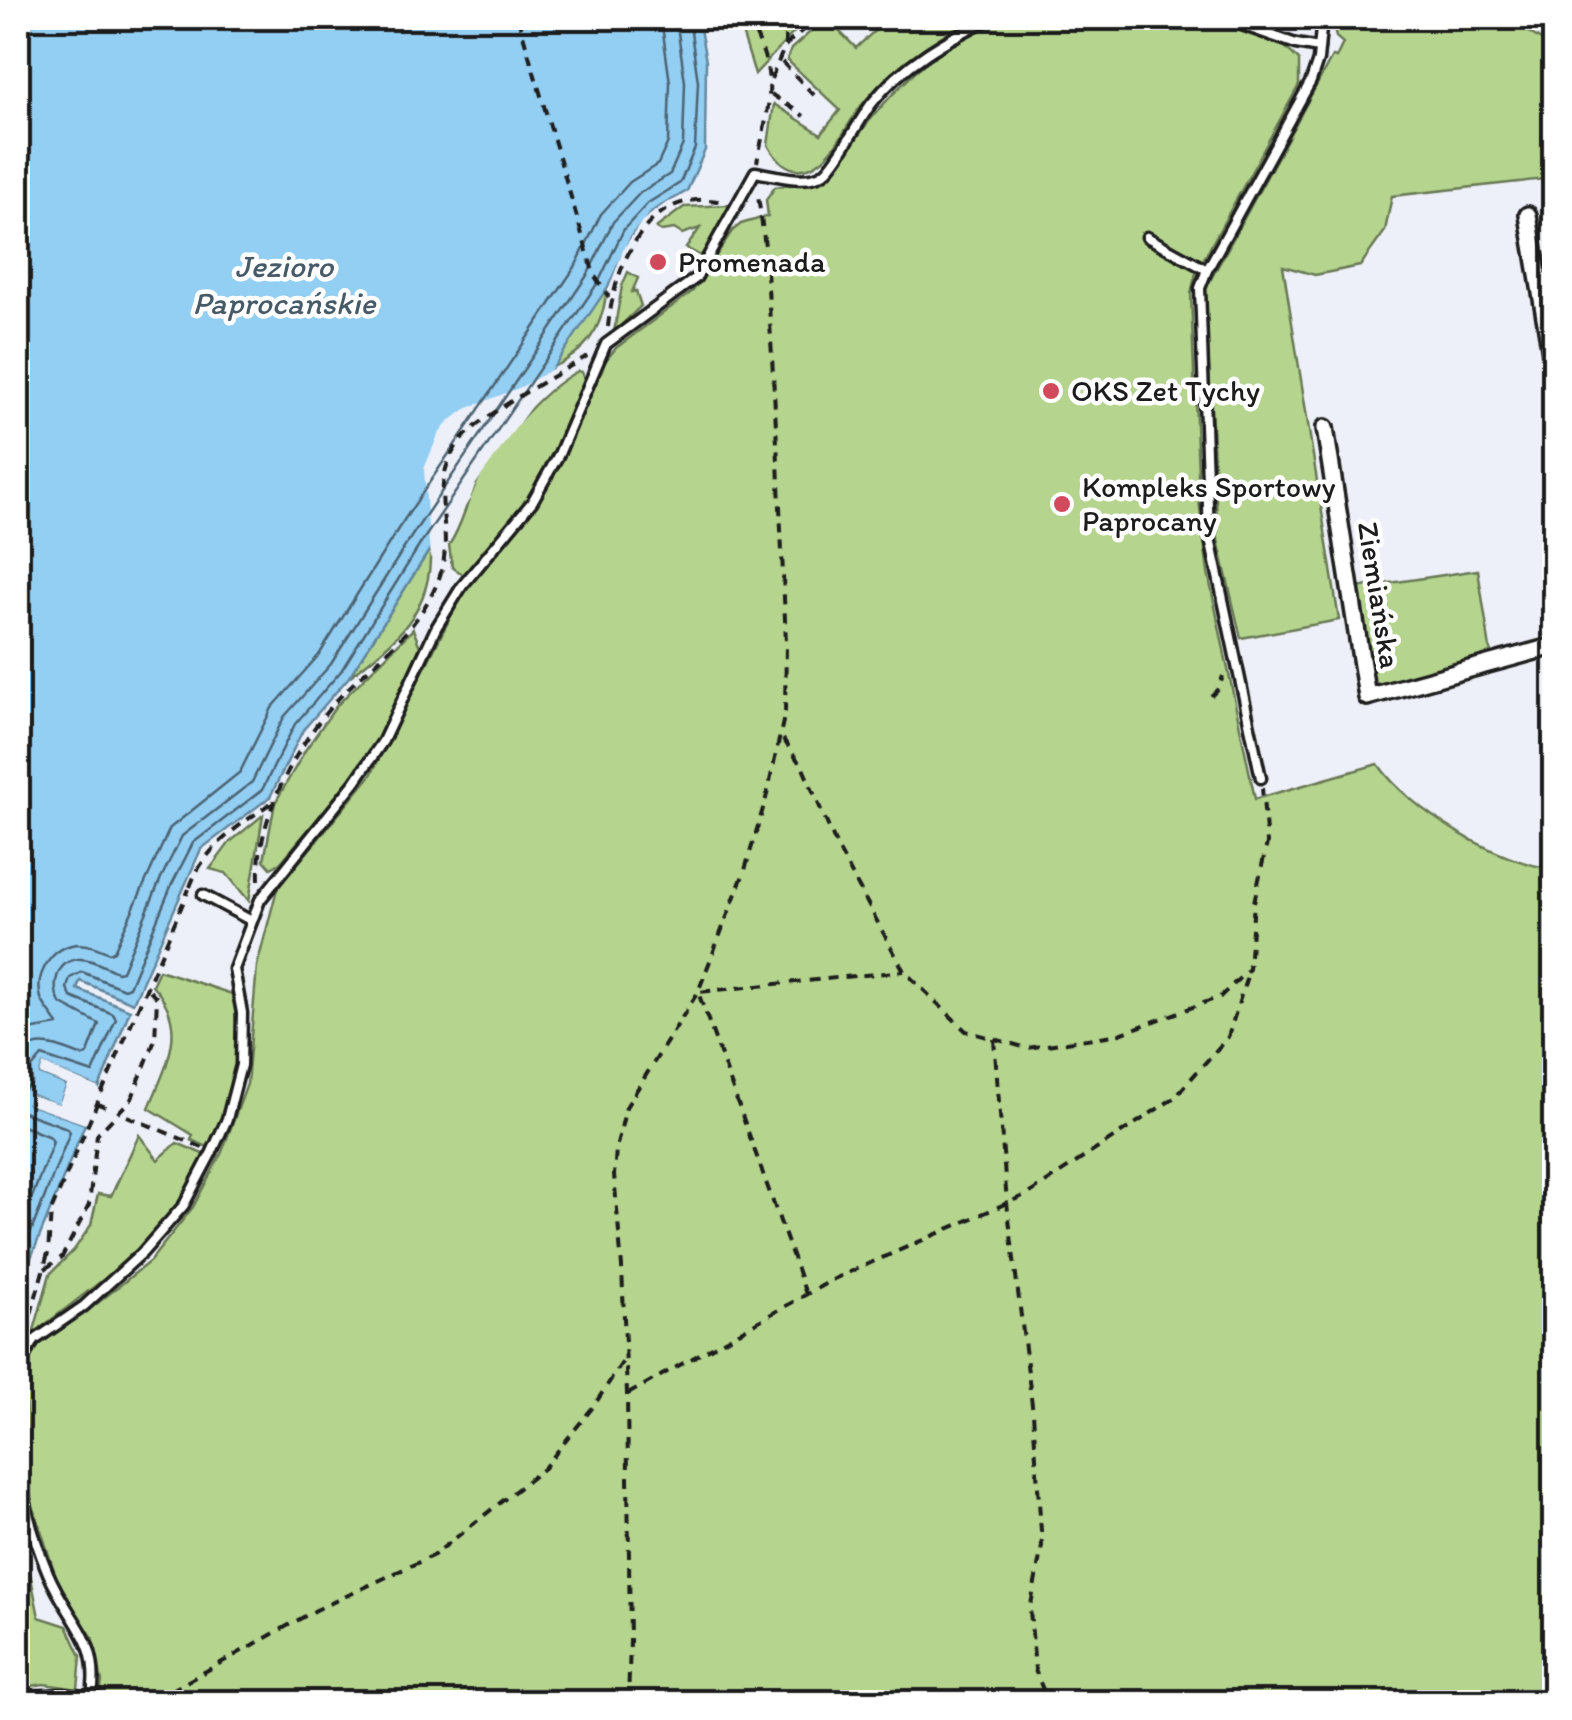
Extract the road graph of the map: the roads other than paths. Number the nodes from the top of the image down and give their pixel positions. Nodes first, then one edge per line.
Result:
1 (991, 18) edge
2 (1222, 18) edge
3 (1322, 18) edge
4 (1319, 48) junction
5 (1528, 215) dead end
6 (1146, 237) dead end
7 (1207, 270) junction
8 (1554, 371) edge
9 (1325, 428) dead end
10 (1554, 646) edge
11 (1261, 778) road end
12 (203, 895) road end
13 (250, 920) junction
14 (18, 1378) edge
15 (18, 1451) edge
16 (18, 1697) edge
17 (91, 1700) edge

1 - 13 lane
2 - 4 lane
3 - 4 lane
4 - 7 lane
5 - 8 street
6 - 7 lane
7 - 11 lane
9 - 10 street, Ziemiańska
12 - 13 lane
13 - 14 lane
15 - 17 lane
16 - 17 lane

